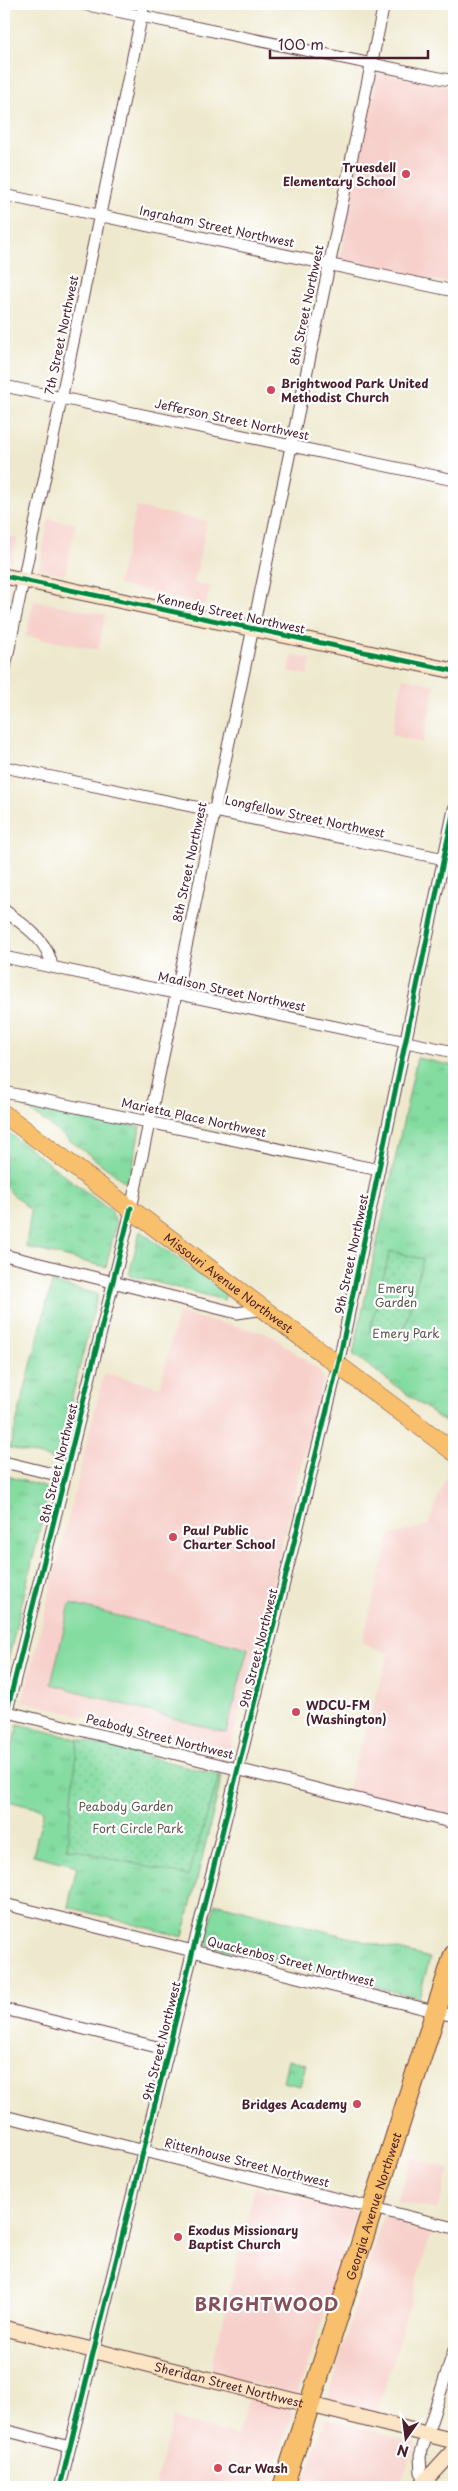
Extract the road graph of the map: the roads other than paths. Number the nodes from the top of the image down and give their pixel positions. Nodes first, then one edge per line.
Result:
1 (83, 4) edge
2 (144, 4) edge
3 (384, 4) edge
4 (142, 16) junction
5 (371, 64) junction
6 (454, 81) edge
7 (4, 195) edge
8 (100, 215) junction
9 (329, 264) junction
10 (454, 291) edge
11 (4, 386) edge
12 (62, 397) junction
13 (291, 446) junction
14 (454, 480) edge
15 (4, 576) edge
16 (23, 580) junction
17 (252, 628) junction
18 (454, 671) edge
19 (4, 672) edge
20 (4, 767) edge
21 (454, 809) edge
22 (214, 811) junction
23 (449, 860) edge
24 (4, 910) edge
25 (4, 957) edge
26 (52, 967) junction
27 (176, 993) junction
28 (406, 1042) junction
29 (454, 1052) edge
30 (4, 1092) edge
31 (4, 1114) edge
32 (149, 1122) junction
33 (379, 1170) junction
34 (131, 1208) junction
35 (4, 1255) edge
36 (114, 1282) junction
37 (265, 1309) junction
38 (338, 1365) junction
39 (454, 1452) edge
40 (4, 1462) edge
41 (65, 1477) junction
42 (5, 1715) edge
43 (238, 1770) junction
44 (454, 1824) edge
45 (4, 1904) edge
46 (193, 1951) junction
47 (454, 1955) edge
48 (4, 2009) edge
49 (445, 2014) edge
50 (169, 2050) junction
51 (4, 2116) edge
52 (144, 2151) junction
53 (374, 2208) junction
54 (454, 2228) edge
55 (4, 2328) edge
56 (454, 2350) edge
57 (94, 2351) junction
58 (310, 2405) junction
59 (4, 2430) edge
60 (427, 2434) junction
61 (454, 2441) edge
62 (70, 2447) junction
63 (454, 2450) edge
64 (423, 2484) edge
65 (60, 2487) edge
66 (283, 2487) edge

1 - 4 street
2 - 4 street, 7th Street Northwest
3 - 5 street, 8th Street Northwest
4 - 5 street
4 - 8 street, 7th Street Northwest
5 - 6 street
5 - 9 street, 8th Street Northwest
7 - 8 street, Ingraham Street Northwest
8 - 9 street, Ingraham Street Northwest
8 - 12 street, 7th Street Northwest
9 - 10 street, Ingraham Street Northwest
9 - 13 street, 8th Street Northwest
11 - 12 street, Jefferson Street Northwest
12 - 13 street, Jefferson Street Northwest
12 - 16 street, 7th Street Northwest
13 - 14 street, Jefferson Street Northwest
13 - 17 street, 8th Street Northwest
15 - 16 street, Kennedy Street Northwest
16 - 17 street, Kennedy Street Northwest
16 - 19 street, 7th Street Northwest
17 - 18 street, Kennedy Street Northwest
17 - 22 street, 8th Street Northwest
20 - 22 street, Longfellow Street Northwest
21 - 23 street, 9th Street Northwest
22 - 23 street, Longfellow Street Northwest
22 - 27 street, 8th Street Northwest
23 - 28 street, 9th Street Northwest
24 - 26 street
25 - 26 street, Madison Street Northwest
26 - 27 street, Madison Street Northwest
27 - 28 street, Madison Street Northwest
27 - 32 street, 8th Street Northwest
28 - 29 street, Madison Street Northwest
28 - 33 street, 9th Street Northwest
30 - 32 street, Marietta Place Northwest
31 - 34 main road, Missouri Avenue Northwest
32 - 33 street, Marietta Place Northwest
32 - 34 street, 8th Street Northwest
33 - 38 street, 9th Street Northwest
34 - 36 street, 8th Street Northwest
34 - 37 main road, Missouri Avenue Northwest
35 - 36 street
36 - 37 street
36 - 41 street, 8th Street Northwest
37 - 38 main road, Missouri Avenue Northwest
38 - 39 main road, Missouri Avenue Northwest
38 - 43 street, 9th Street Northwest
40 - 41 street
41 - 42 street, 8th Street Northwest
42 - 43 street, Peabody Street Northwest
43 - 44 street, Peabody Street Northwest
43 - 46 street, 9th Street Northwest
45 - 46 street, Quackenbos Street Northwest
46 - 49 street, Quackenbos Street Northwest
46 - 50 street, 9th Street Northwest
47 - 49 highway, Georgia Avenue Northwest
48 - 50 street
49 - 53 highway, Georgia Avenue Northwest
50 - 52 street, 9th Street Northwest
51 - 52 street, Rittenhouse Street Northwest
52 - 53 street, Rittenhouse Street Northwest
52 - 57 street, 9th Street Northwest
53 - 54 street, Rittenhouse Street Northwest
53 - 58 highway, Georgia Avenue Northwest
55 - 57 street, Sheridan Street Northwest
56 - 60 street
57 - 58 street, Sheridan Street Northwest
57 - 62 street, 9th Street Northwest
58 - 60 street, Sheridan Street Northwest
58 - 66 highway, Georgia Avenue Northwest
59 - 62 street
60 - 61 street, Sheridan Street Northwest
60 - 64 street
62 - 65 street, 9th Street Northwest
63 - 64 street

